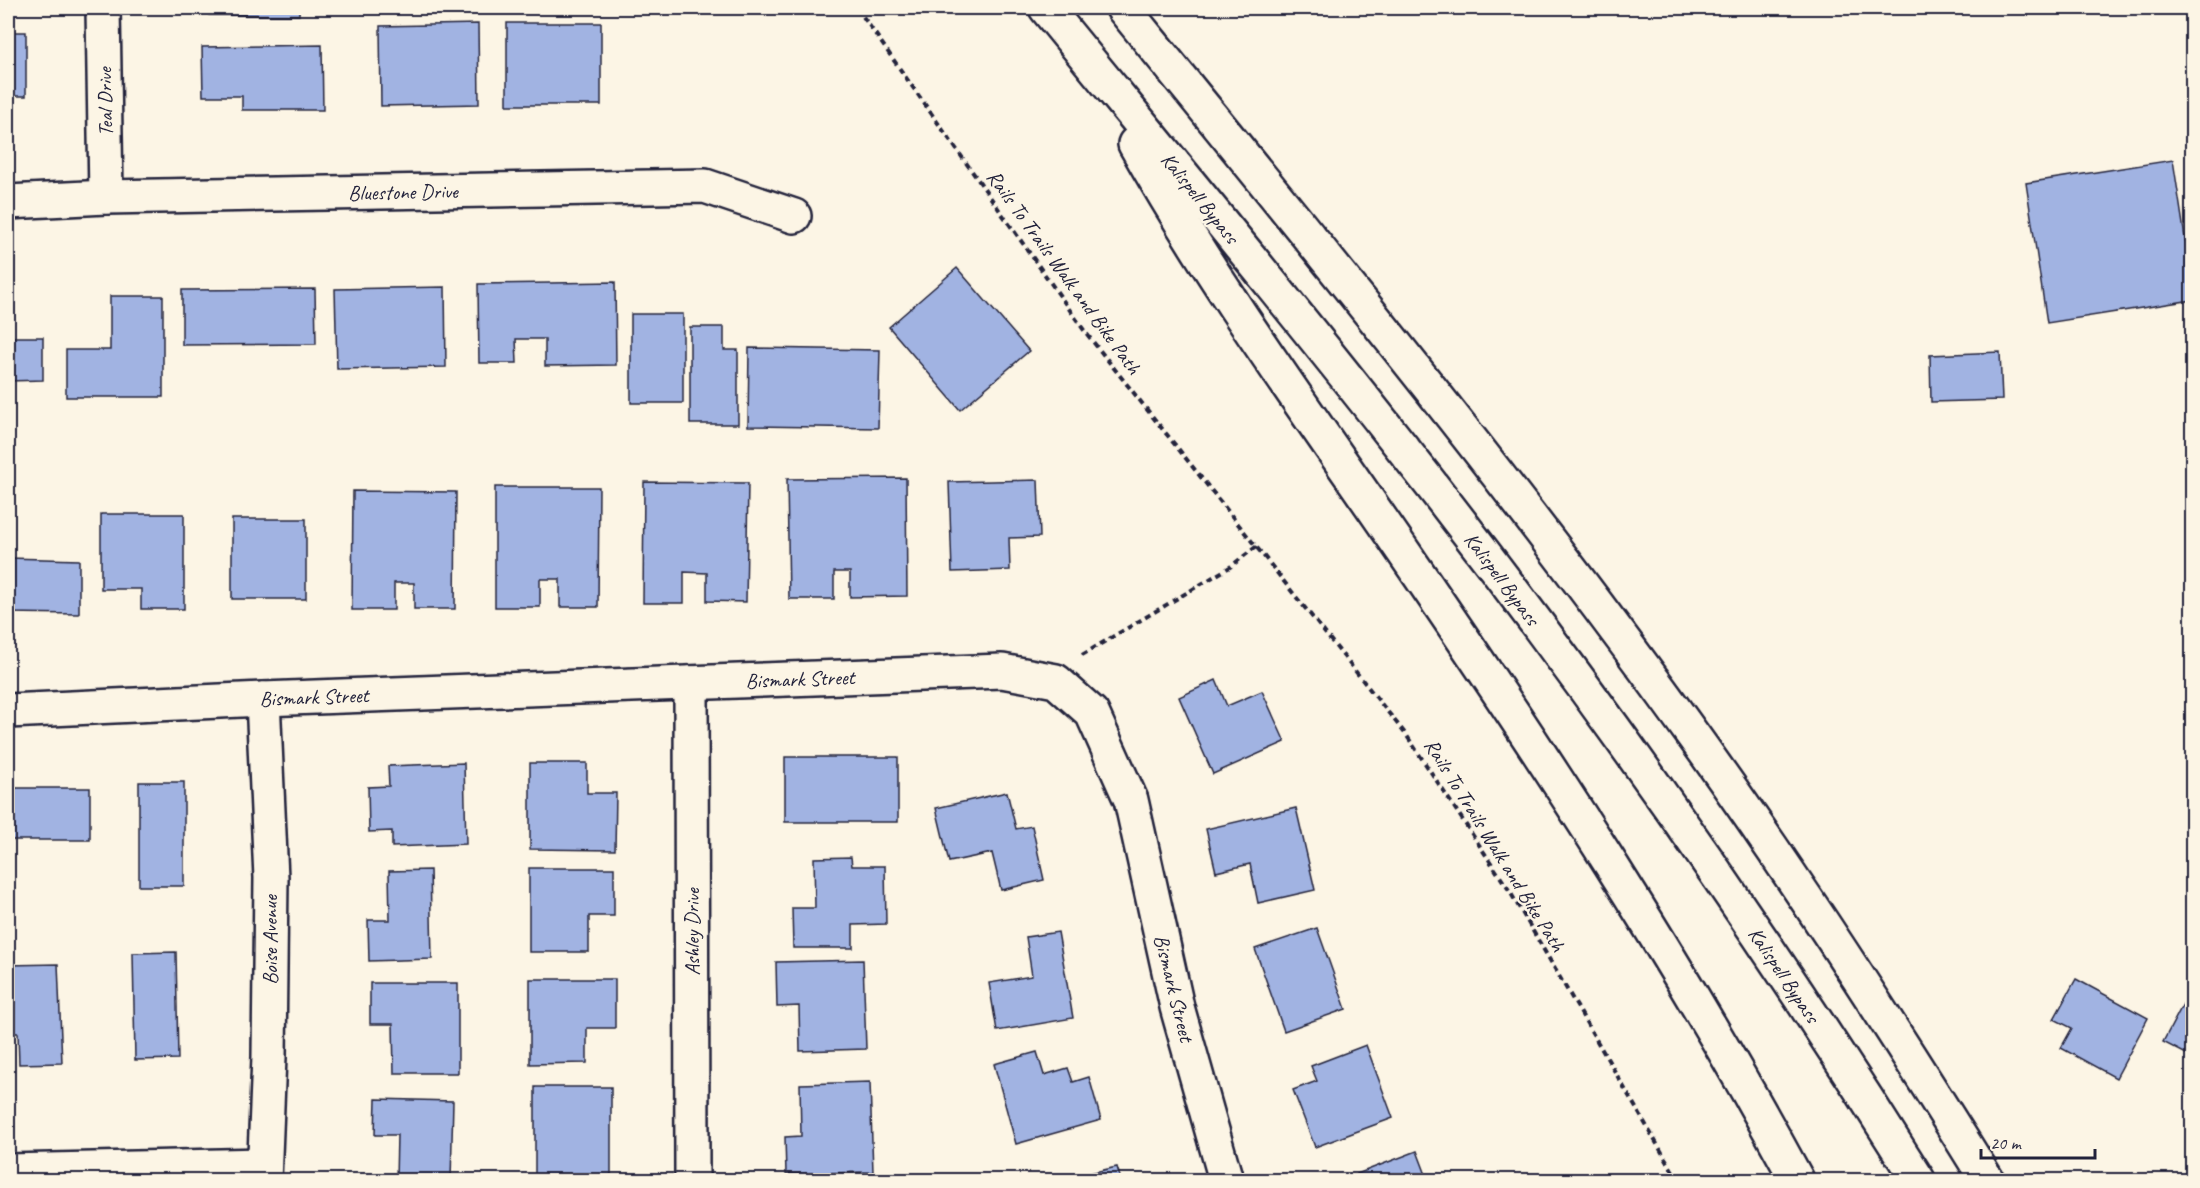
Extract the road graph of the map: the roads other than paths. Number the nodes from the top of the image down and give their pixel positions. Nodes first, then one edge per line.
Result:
1 (103, 8) edge
2 (1046, 8) edge
3 (1123, 8) edge
4 (1085, 56) junction
5 (106, 197) junction
6 (8, 202) edge
7 (794, 216) dead end
8 (691, 683) junction
9 (263, 699) junction
10 (8, 711) edge
11 (8, 1171) edge
12 (264, 1173) edge
13 (692, 1180) edge
14 (1226, 1180) edge
15 (1797, 1180) edge
16 (1918, 1180) edge
17 (1987, 1180) edge

1 - 5 main road, Teal Drive
2 - 4 main road, Kalispell Bypass
3 - 17 main road
4 - 15 main road
4 - 16 main road, Kalispell Bypass
5 - 6 main road, Bluestone Drive
5 - 7 main road, Bluestone Drive
8 - 9 main road, Bismark Street
8 - 13 main road, Ashley Drive
8 - 14 main road, Bismark Street
9 - 10 main road, Bismark Street
9 - 12 main road, Boise Avenue
11 - 12 main road

